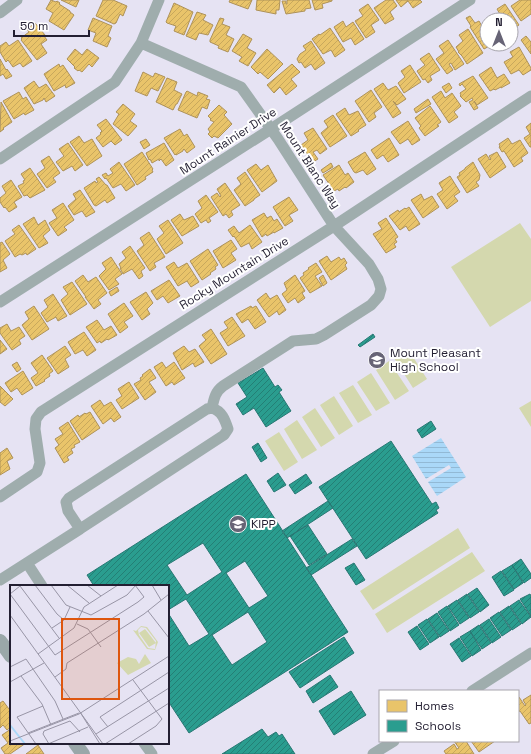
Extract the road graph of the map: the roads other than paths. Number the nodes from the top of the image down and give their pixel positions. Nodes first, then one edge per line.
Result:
1 (159, 0) edge
2 (470, 0) edge
3 (14, 1) edge
4 (0, 14) edge
5 (141, 43) junction
6 (531, 96) edge
7 (271, 129) junction
8 (0, 159) edge
9 (334, 226) junction
10 (0, 302) edge
11 (212, 408) junction
12 (0, 497) edge
13 (80, 529) junction
14 (27, 563) junction
15 (0, 580) edge
16 (41, 585) edge
17 (0, 641) edge
18 (531, 653) edge
19 (10, 655) edge
20 (474, 690) edge
21 (392, 742) edge
22 (76, 744) edge
23 (145, 744) edge
24 (83, 754) edge
25 (152, 754) edge
26 (373, 754) edge

1 - 5 street
2 - 7 street, Mount Rainier Drive
3 - 4 street
5 - 7 street, Mount Blanc Way
5 - 8 street
6 - 9 street, Rocky Mountain Drive
7 - 9 street, Mount Blanc Way
7 - 10 street, Mount Rainier Drive
9 - 11 street, Mount Blanc Way
9 - 12 street, Rocky Mountain Drive
11 - 13 street
11 - 13 street
13 - 14 street
14 - 15 street
14 - 16 street
17 - 19 main road
18 - 20 street
21 - 26 street
22 - 24 main road
23 - 25 street

